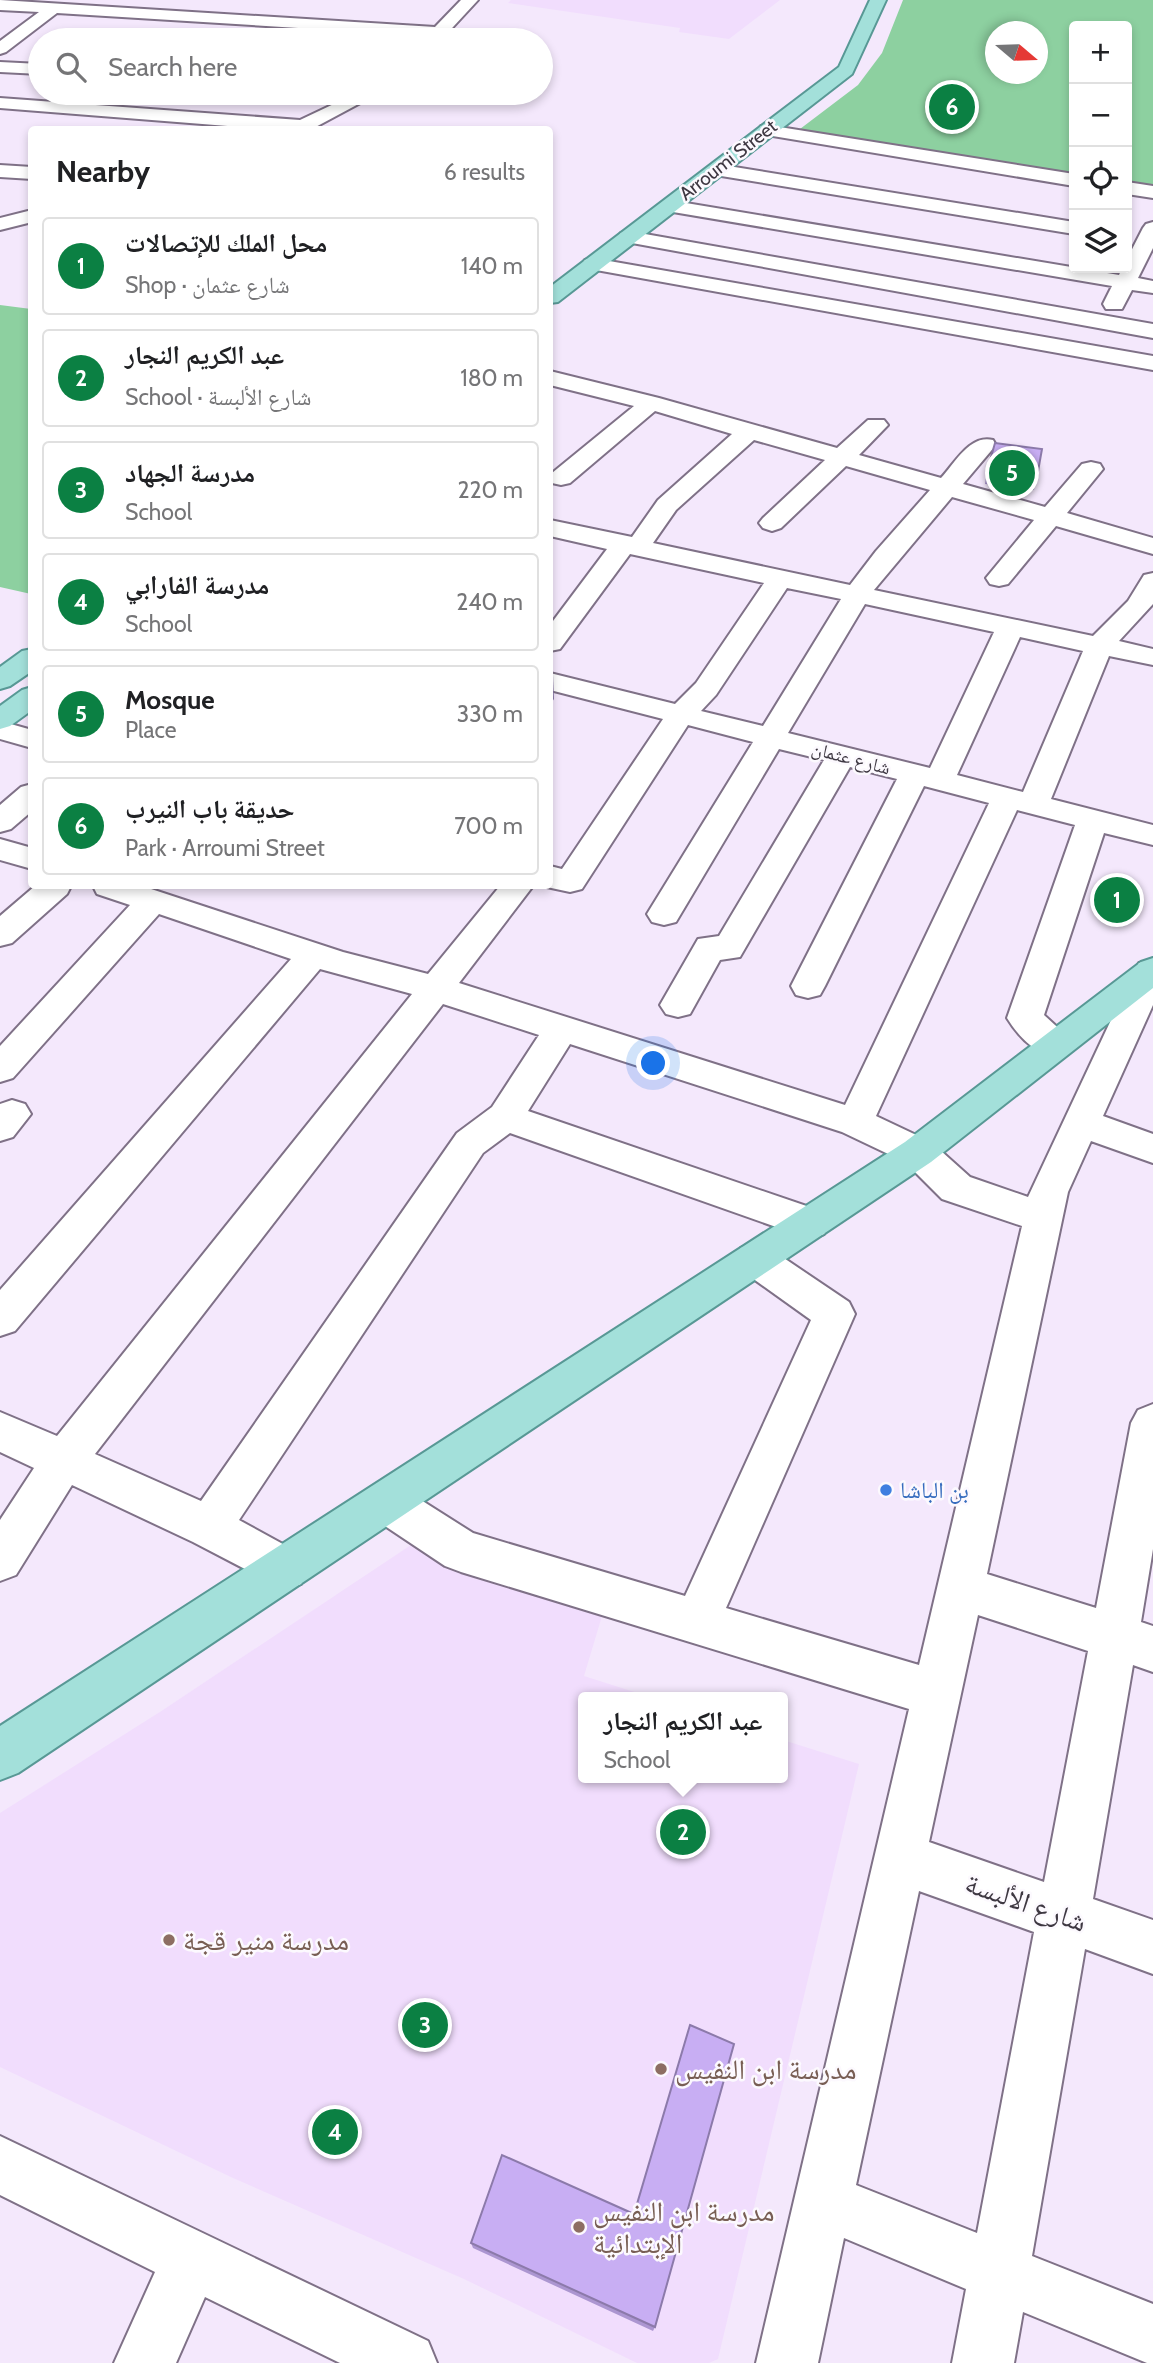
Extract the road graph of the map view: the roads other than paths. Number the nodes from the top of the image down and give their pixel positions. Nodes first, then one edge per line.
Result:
1 (138, 0) edge
2 (177, 0) edge
3 (231, 0) edge
4 (470, 0) edge
5 (878, 0) edge
6 (8, 4) edge
7 (59, 6) edge
8 (269, 7) dead end
9 (324, 8) dead end
10 (423, 10) dead end
11 (123, 13) junction
12 (160, 15) junction
13 (255, 21) junction
14 (219, 23) junction
15 (0, 24) edge
16 (307, 24) junction
17 (31, 26) junction
18 (28, 28) edge
19 (28, 28) edge
20 (58, 28) dead end
21 (146, 28) dead end
22 (303, 28) edge
23 (396, 28) edge
24 (408, 28) edge
25 (443, 28) edge
26 (2, 46) edge
27 (28, 46) edge
28 (0, 67) edge
29 (28, 68) edge
30 (0, 89) edge
31 (28, 91) edge
32 (0, 103) edge
33 (28, 105) edge
34 (31, 105) edge
35 (131, 105) edge
36 (224, 105) edge
37 (346, 105) edge
38 (272, 109) junction
39 (125, 111) junction
40 (328, 114) junction
41 (246, 121) junction
42 (108, 126) edge
43 (237, 126) edge
44 (284, 126) edge
45 (303, 126) edge
46 (767, 130) junction
47 (842, 142) junction
48 (905, 152) junction
49 (965, 162) junction
50 (716, 170) junction
51 (0, 171) edge
52 (28, 173) edge
53 (1043, 174) junction
54 (1069, 179) edge
55 (807, 185) junction
56 (1132, 189) edge
57 (1153, 192) edge
58 (870, 195) junction
59 (932, 205) junction
60 (668, 206) junction
61 (28, 217) edge
62 (1013, 218) junction
63 (0, 224) edge
64 (775, 224) junction
65 (1069, 227) edge
66 (838, 234) junction
67 (1145, 236) edge
68 (628, 237) junction
69 (901, 245) junction
70 (1069, 251) edge
71 (747, 258) junction
72 (984, 259) junction
73 (592, 264) junction
74 (809, 270) junction
75 (1057, 271) junction
76 (873, 281) junction
77 (1125, 282) junction
78 (1153, 287) edge
79 (553, 295) edge
80 (958, 296) junction
81 (1034, 310) junction
82 (1104, 322) junction
83 (1153, 331) edge
84 (1085, 359) junction
85 (1153, 363) edge
86 (553, 382) edge
87 (651, 403) junction
88 (876, 425) dead end
89 (748, 432) junction
90 (984, 445) dead end
91 (840, 457) junction
92 (1091, 469) dead end
93 (561, 478) dead end
94 (945, 487) junction
95 (1051, 518) junction
96 (772, 523) dead end
97 (554, 535) edge
98 (631, 545) junction
99 (1153, 545) edge
100 (999, 578) dead end
101 (779, 580) junction
102 (1153, 581) edge
103 (858, 593) junction
104 (1010, 628) junction
105 (553, 639) edge
106 (1099, 646) junction
107 (1153, 657) edge
108 (28, 660) edge
109 (0, 680) edge
110 (553, 682) edge
111 (28, 699) edge
112 (680, 715) junction
113 (0, 720) edge
114 (0, 730) edge
115 (772, 737) junction
116 (28, 738) edge
117 (842, 755) junction
118 (927, 777) junction
119 (28, 798) edge
120 (1021, 800) junction
121 (1092, 821) junction
122 (0, 822) edge
123 (1153, 835) edge
124 (0, 849) edge
125 (28, 858) edge
126 (553, 878) edge
127 (52, 889) edge
128 (126, 889) edge
129 (515, 889) edge
130 (170, 897) edge
131 (664, 914) dead end
132 (0, 935) edge
133 (314, 954) junction
134 (1152, 971) edge
135 (808, 986) dead end
136 (437, 989) junction
137 (678, 1004) dead end
138 (561, 1030) junction
139 (1054, 1045) junction
140 (0, 1069) edge
141 (505, 1117) junction
142 (855, 1122) junction
143 (1080, 1122) junction
144 (1153, 1149) edge
145 (918, 1152) junction
146 (1043, 1218) junction
147 (810, 1223) junction
148 (755, 1259) junction
149 (0, 1319) edge
150 (1153, 1423) edge
151 (0, 1431) edge
152 (64, 1460) junction
153 (386, 1502) junction
154 (209, 1527) junction
155 (0, 1560) edge
156 (285, 1569) junction
157 (960, 1587) junction
158 (697, 1622) junction
159 (1134, 1643) edge
160 (936, 1693) junction
161 (0, 1755) edge
162 (900, 1858) junction
163 (1064, 1916) junction
164 (1153, 1947) edge
165 (0, 2165) edge
166 (822, 2200) junction
167 (192, 2258) junction
168 (1000, 2273) junction
169 (1153, 2335) edge
170 (145, 2363) edge
171 (406, 2363) edge
172 (787, 2363) edge
173 (984, 2363) edge

1 - 11 street
2 - 12 street
3 - 14 street
4 - 25 street
5 - 46 main road, Arroumi Street
6 - 7 street
7 - 11 street
7 - 17 street
8 - 13 street
9 - 16 street
10 - 24 street
11 - 12 street
12 - 14 street
12 - 21 street
13 - 14 street
13 - 16 street
15 - 17 street
16 - 22 street
16 - 23 street
17 - 18 street
17 - 20 street
19 - 26 street
26 - 27 street
28 - 29 street
30 - 31 street
32 - 33 street
34 - 39 street
35 - 39 street
36 - 38 street
37 - 40 street
38 - 40 street
38 - 41 street
39 - 41 street
39 - 42 street
40 - 45 street
41 - 43 street
41 - 44 street
46 - 47 street
46 - 50 main road, Arroumi Street
47 - 48 street
47 - 55 street
48 - 49 street
48 - 58 street
49 - 53 street
49 - 59 street
50 - 55 street
50 - 60 main road, Arroumi Street
51 - 52 street
53 - 54 street
53 - 62 street
55 - 58 street
55 - 64 street
56 - 57 street
58 - 59 street
58 - 66 street
59 - 62 street
59 - 69 street
60 - 64 street
60 - 68 main road, Arroumi Street
61 - 63 street
62 - 65 street
62 - 72 street
64 - 66 street
64 - 71 street
66 - 69 street
66 - 74 street
67 - 77 street
68 - 71 street
68 - 73 main road, Arroumi Street
69 - 72 street
69 - 76 street
70 - 75 street
71 - 74 street
72 - 75 street
72 - 80 street
73 - 79 main road, Arroumi Street
73 - 84 street
74 - 76 street
75 - 77 street
75 - 81 street
76 - 80 street
77 - 78 street
77 - 82 street
80 - 81 street
81 - 82 street
82 - 83 street
82 - 84 street
84 - 85 street
86 - 87 street
87 - 89 street
87 - 93 street
88 - 91 street
89 - 91 street
89 - 98 street
90 - 94 street
91 - 94 street
91 - 96 street
92 - 95 street
94 - 95 street
94 - 103 street
95 - 99 street
95 - 100 street
97 - 98 street
98 - 101 street
98 - 105 street
101 - 103 street
101 - 112 street
102 - 106 street
103 - 104 street
103 - 115 street
104 - 106 street
104 - 118 street
106 - 107 street
106 - 120 street
108 - 109 main road
110 - 112 street, شارع عثمان
111 - 113 main road
112 - 115 street, شارع عثمان
112 - 126 street
114 - 116 street
115 - 117 street, شارع عثمان
115 - 131 street
117 - 118 street, شارع عثمان
117 - 137 street
118 - 120 street, شارع عثمان
118 - 135 street
119 - 122 street
120 - 121 street, شارع عثمان
120 - 142 street
121 - 123 street, شارع عثمان
121 - 139 street
124 - 125 street
127 - 132 street
128 - 130 street
129 - 136 street
130 - 133 street
130 - 140 street
133 - 136 street
133 - 149 street
134 - 139 main road
134 - 143 street
136 - 138 street
136 - 152 street
138 - 141 street
138 - 142 street
139 - 145 main road
141 - 147 street
141 - 154 street
142 - 145 street
143 - 144 street
143 - 146 street
145 - 146 street
145 - 147 main road
146 - 157 street
147 - 148 main road
148 - 153 main road
148 - 158 street
150 - 159 street
151 - 152 street
152 - 154 street
152 - 155 street
153 - 156 main road
153 - 158 street
154 - 156 street
156 - 161 main road
157 - 159 street
157 - 160 street
158 - 160 street
159 - 163 street
160 - 162 street
162 - 163 street, شارع الألبسة
162 - 166 street
163 - 164 street, شارع الألبسة
163 - 168 street
165 - 167 street
166 - 168 street
166 - 172 street
167 - 170 street
167 - 171 street
168 - 169 street
168 - 173 street

